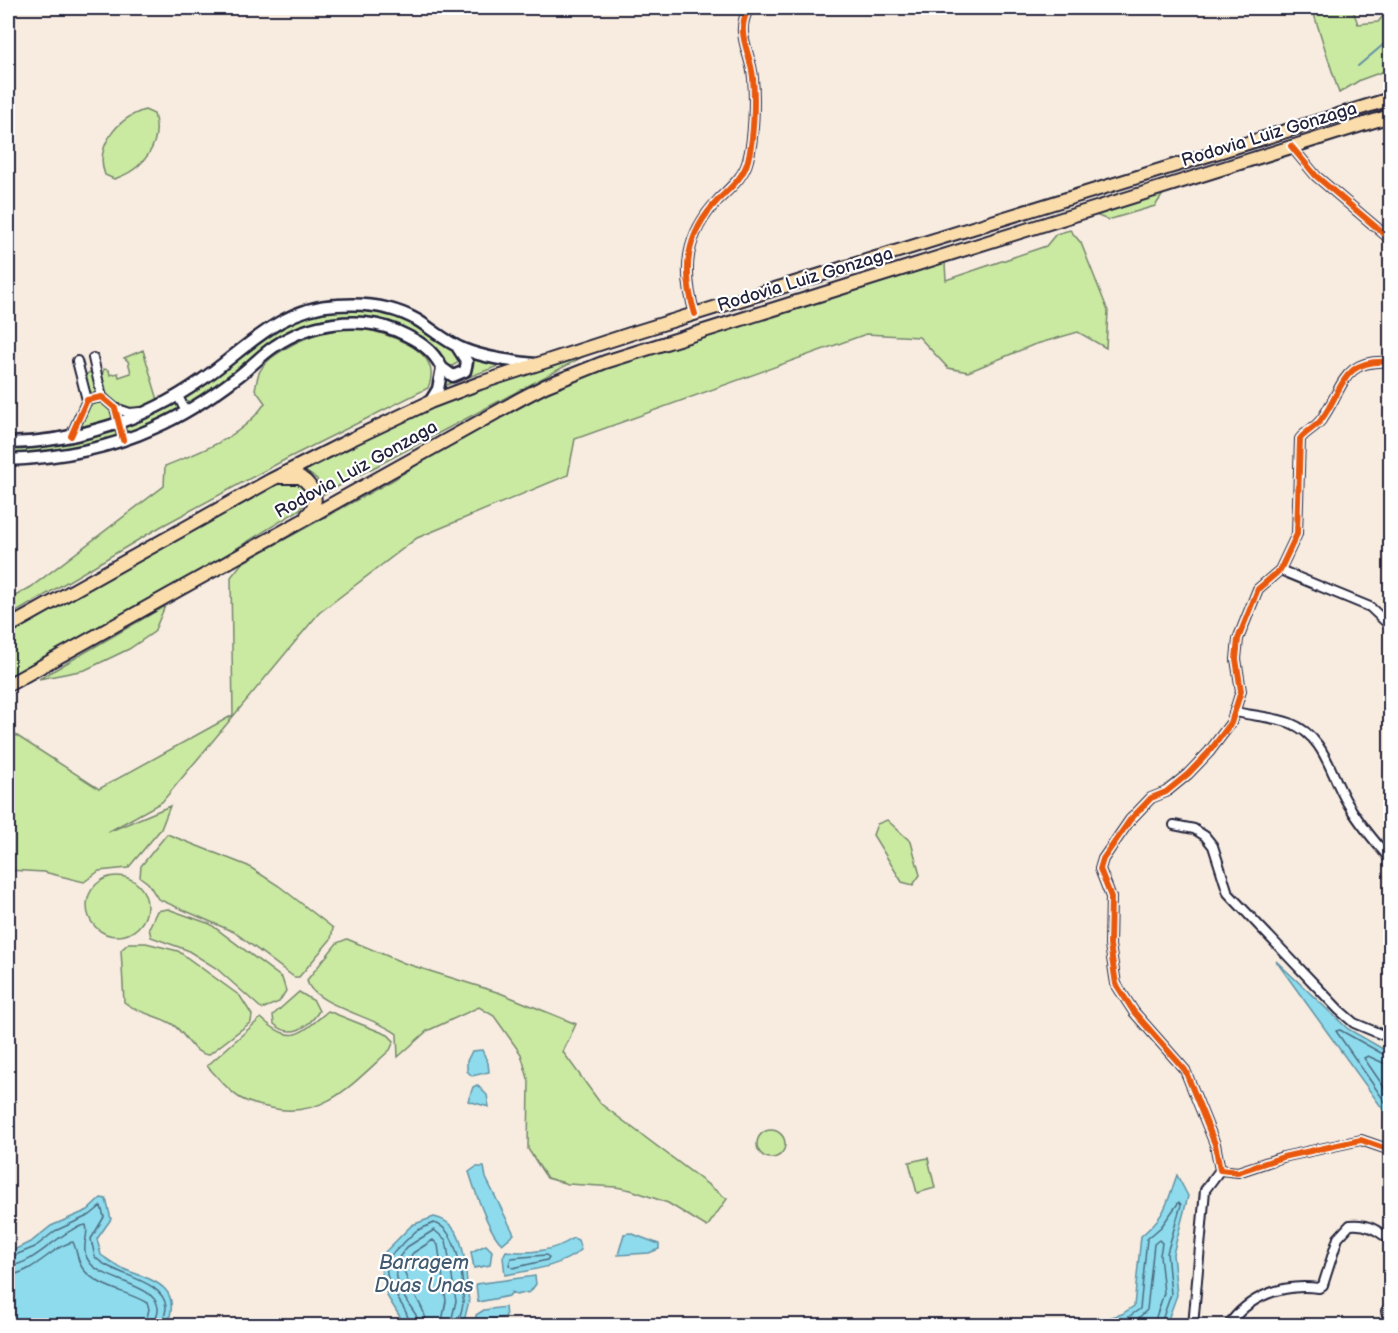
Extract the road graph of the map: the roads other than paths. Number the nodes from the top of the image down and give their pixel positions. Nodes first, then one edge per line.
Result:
1 (749, 8) edge
2 (1390, 99) edge
3 (1390, 116) edge
4 (1291, 146) junction
5 (1390, 239) edge
6 (695, 314) junction
7 (456, 345) junction
8 (93, 357) dead end
9 (77, 361) dead end
10 (1390, 362) edge
11 (534, 364) junction
12 (95, 366) junction
13 (442, 368) junction
14 (80, 370) junction
15 (178, 396) junction
16 (102, 397) junction
17 (87, 400) junction
18 (430, 402) junction
19 (115, 408) junction
20 (147, 411) junction
21 (186, 412) junction
22 (119, 423) junction
23 (71, 436) junction
24 (123, 440) junction
25 (8, 443) edge
26 (8, 460) edge
27 (271, 480) junction
28 (293, 524) junction
29 (1280, 570) junction
30 (1390, 626) edge
31 (8, 627) edge
32 (8, 685) edge
33 (1236, 712) junction
34 (1174, 825) dead end
35 (1390, 859) edge
36 (1390, 1038) edge
37 (1390, 1150) edge
38 (1220, 1170) junction
39 (1390, 1240) edge
40 (1390, 1306) edge
41 (1390, 1324) edge
42 (1192, 1326) edge
43 (1228, 1326) edge

1 - 6 street
2 - 6 highway, Rodovia Luiz Gonzaga
3 - 4 highway, Rodovia Luiz Gonzaga
4 - 5 street
4 - 28 highway, Rodovia Luiz Gonzaga
6 - 11 highway, Rodovia Luiz Gonzaga
7 - 11 main road
7 - 13 main road
7 - 15 main road
8 - 12 street
9 - 14 street
10 - 29 street
11 - 18 highway, Rodovia Luiz Gonzaga
12 - 14 street
12 - 16 street
13 - 18 main road
13 - 21 main road
14 - 17 street
15 - 20 main road
15 - 21 street
16 - 17 street
16 - 19 street
17 - 23 street
18 - 27 highway, Rodovia Luiz Gonzaga
19 - 20 street
19 - 22 street
20 - 22 main road
21 - 24 main road
22 - 23 main road
22 - 24 street
23 - 25 main road
24 - 26 main road
27 - 28 highway
27 - 31 highway, Rodovia Luiz Gonzaga
28 - 32 highway, Rodovia Luiz Gonzaga
29 - 30 street
29 - 33 street
33 - 35 street
33 - 38 street
34 - 36 street
37 - 38 street
38 - 42 street
39 - 43 street
40 - 41 street

